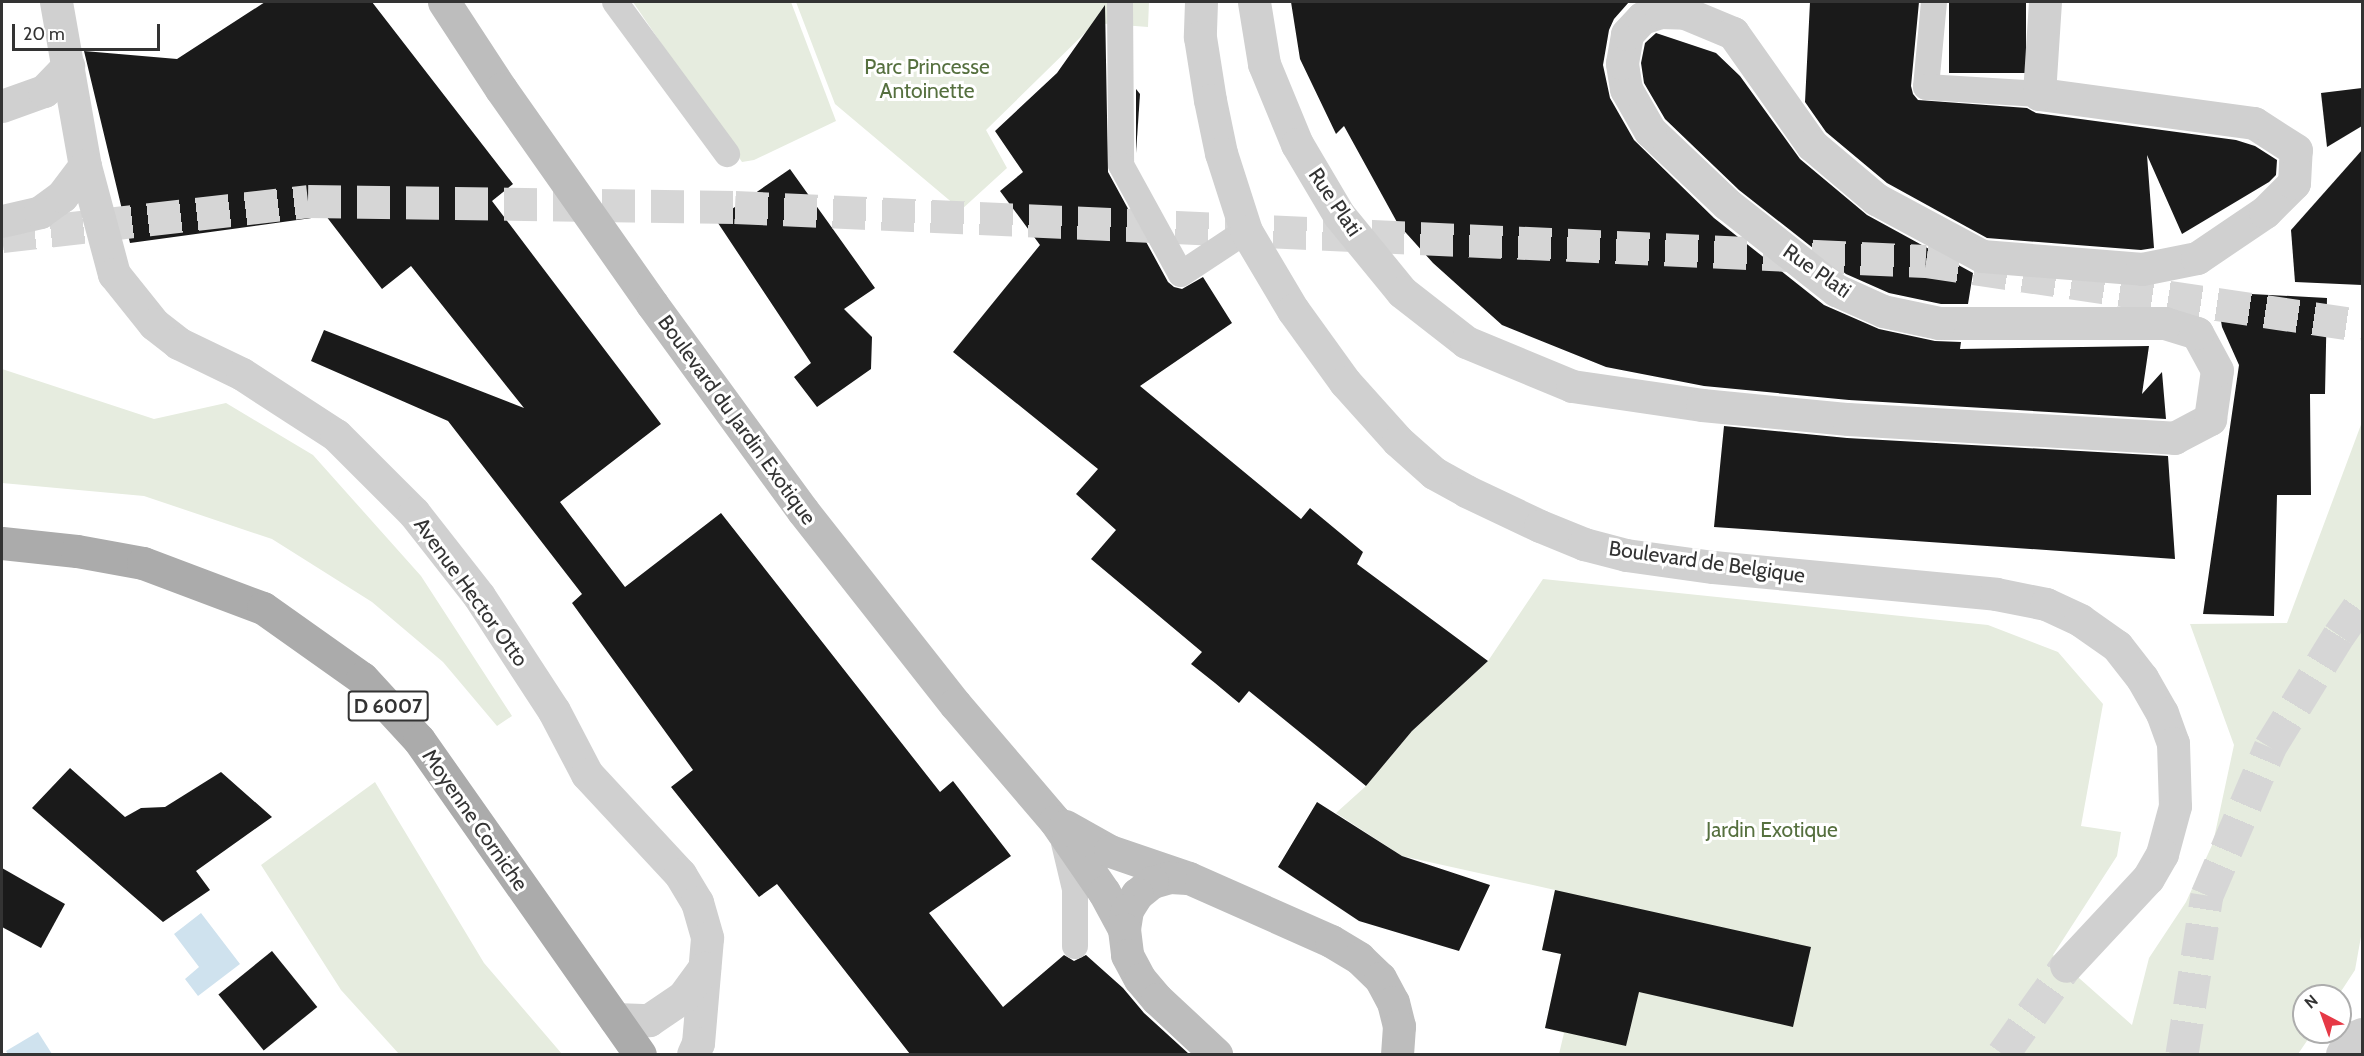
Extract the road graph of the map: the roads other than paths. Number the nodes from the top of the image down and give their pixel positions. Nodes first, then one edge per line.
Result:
1 (56, 2) edge
2 (444, 2) edge
3 (615, 2) edge
4 (1120, 2) edge
5 (1201, 2) edge
6 (1254, 2) edge
7 (1726, 2) edge
8 (1934, 2) edge
9 (2045, 2) edge
10 (1733, 33) junction
11 (68, 66) junction
12 (2039, 94) junction
13 (2, 106) edge
14 (727, 154) dead end
15 (85, 166) junction
16 (2, 221) edge
17 (1246, 231) junction
18 (2, 543) edge
19 (1055, 821) junction
20 (1189, 878) junction
21 (1124, 929) junction
22 (1075, 946) dead end
23 (2066, 966) tunnel mouth
24 (704, 968) junction
25 (615, 1019) junction
26 (2362, 1034) edge
27 (640, 1054) edge
28 (693, 1054) edge
29 (1216, 1054) edge
30 (1397, 1054) edge
31 (2342, 1054) edge

1 - 11 street, Avenue Hector Otto
2 - 19 main road, Boulevard du Jardin Exotique
3 - 14 lane
4 - 17 lane
5 - 17 street, Boulevard de Belgique
6 - 10 street, Rue Plati
7 - 10 street
8 - 12 lane
9 - 12 street
10 - 12 street
11 - 13 street
11 - 15 street, Avenue Hector Otto
15 - 16 street
15 - 24 street, Avenue Hector Otto
17 - 23 street, Boulevard de Belgique
18 - 25 main road, Moyenne Corniche / D 6007
19 - 20 main road, Boulevard du Jardin Exotique
19 - 21 main road, Boulevard du Jardin Exotique
19 - 22 lane
20 - 21 main road, Boulevard du Jardin Exotique
20 - 30 main road, Boulevard du Jardin Exotique
21 - 29 main road, Boulevard du Jardin Exotique
24 - 25 street
24 - 28 street, Avenue Hector Otto
25 - 27 main road, Moyenne Corniche / D 6007
26 - 31 street

